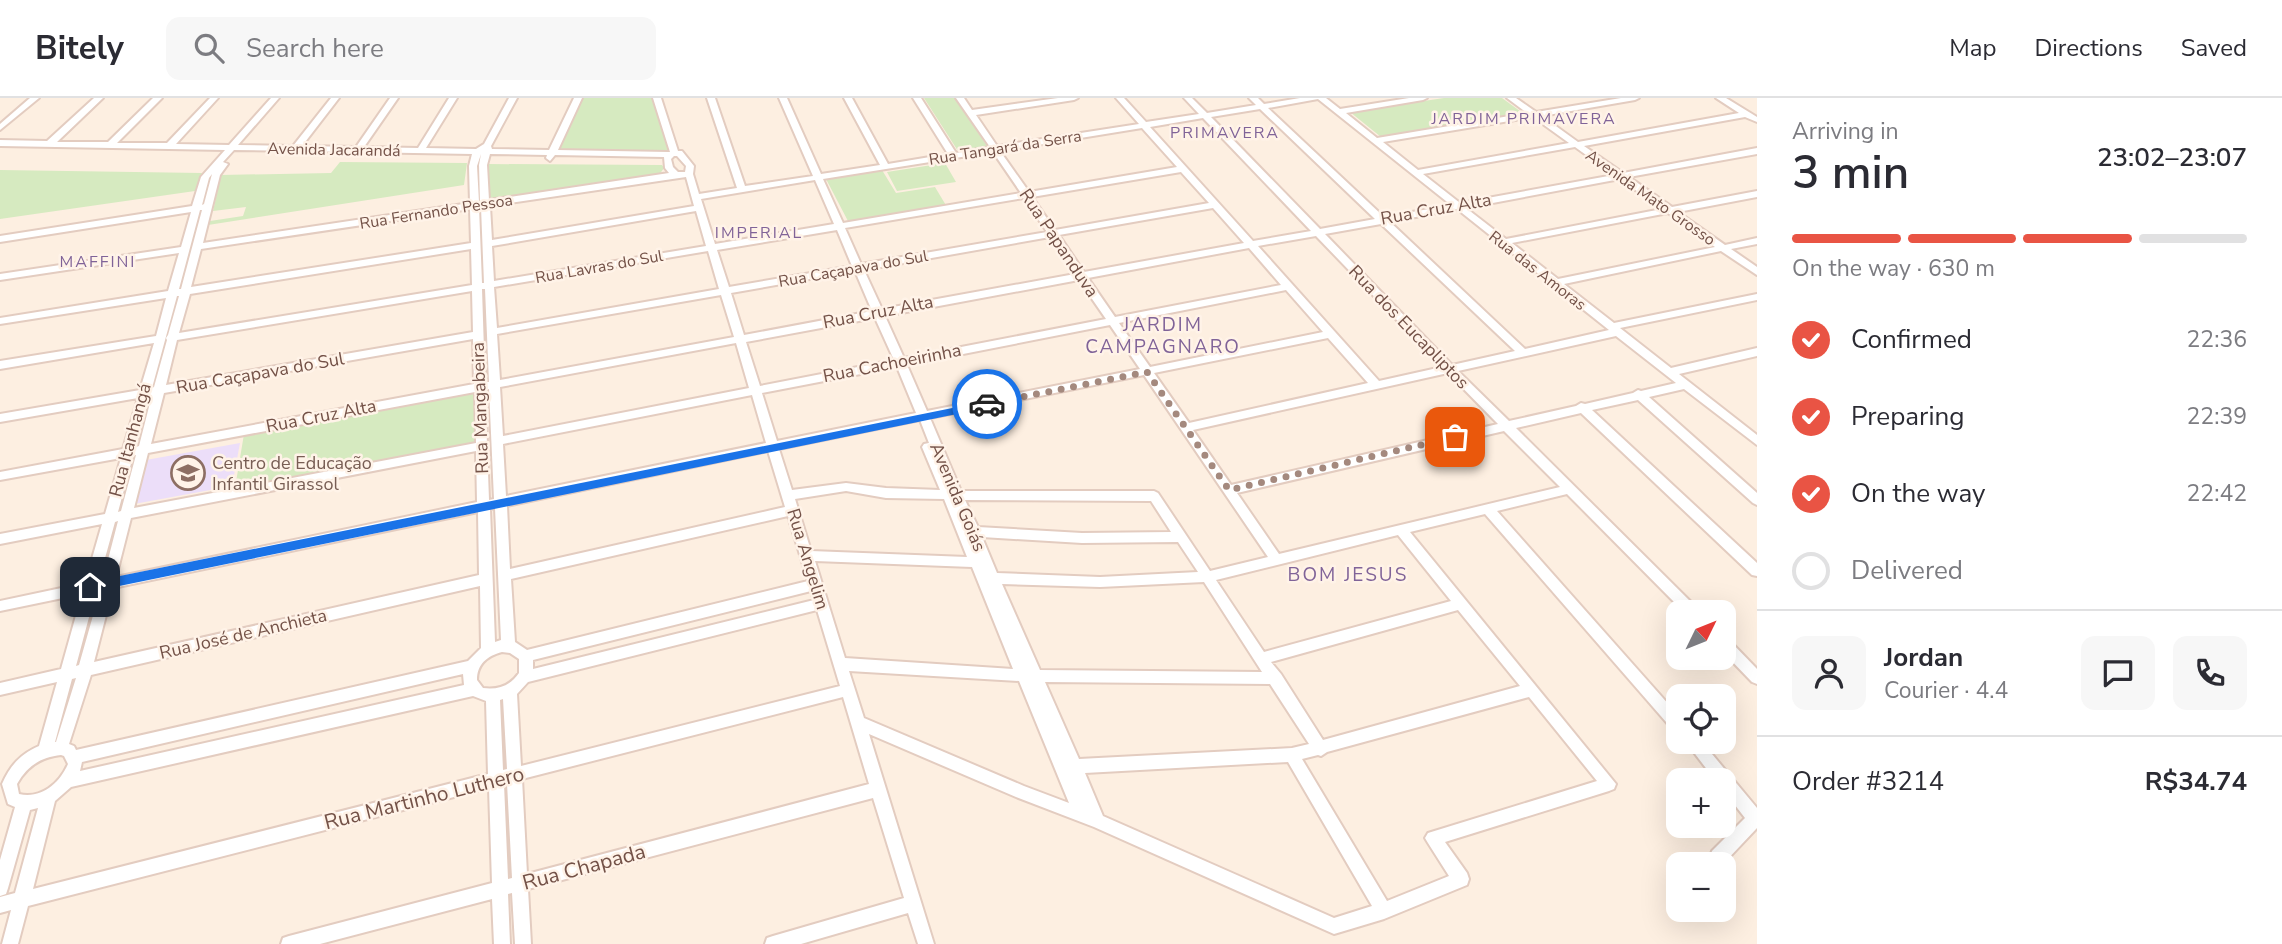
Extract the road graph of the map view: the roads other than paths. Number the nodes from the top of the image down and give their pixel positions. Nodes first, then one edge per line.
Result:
1 (35, 98) edge
2 (99, 98) edge
3 (158, 98) edge
4 (214, 98) edge
5 (275, 98) edge
6 (335, 98) edge
7 (394, 98) edge
8 (453, 98) edge
9 (513, 98) edge
10 (578, 98) edge
11 (657, 98) edge
12 (711, 98) edge
13 (775, 98) edge
14 (783, 98) edge
15 (848, 98) edge
16 (918, 98) edge
17 (960, 98) edge
18 (1074, 98) edge
19 (1120, 98) edge
20 (1188, 98) edge
21 (1253, 98) edge
22 (1315, 98) edge
23 (1321, 98) edge
24 (1423, 98) edge
25 (1511, 98) edge
26 (1635, 98) edge
27 (1720, 98) edge
28 (1262, 106) junction
29 (1339, 112) junction
30 (971, 113) junction
31 (1746, 114) junction
32 (1205, 115) junction
33 (1534, 115) junction
34 (1757, 120) edge
35 (1143, 125) junction
36 (0, 128) edge
37 (1375, 141) junction
38 (0, 143) edge
39 (1575, 143) junction
40 (49, 144) junction
41 (110, 145) junction
42 (169, 146) junction
43 (36, 148) junction
44 (233, 149) junction
45 (295, 149) junction
46 (996, 149) junction
47 (358, 150) junction
48 (0, 151) edge
49 (420, 151) junction
50 (1757, 151) edge
51 (954, 156) junction
52 (480, 157) junction
53 (551, 157) junction
54 (670, 157) junction
55 (885, 166) junction
56 (1183, 169) junction
57 (1416, 173) junction
58 (682, 174) junction
59 (815, 176) junction
60 (1621, 176) junction
61 (742, 189) junction
62 (1757, 194) edge
63 (1027, 195) junction
64 (697, 202) junction
65 (479, 204) junction
66 (1215, 205) junction
67 (1457, 206) junction
68 (208, 207) junction
69 (197, 208) junction
70 (1670, 210) junction
71 (1383, 219) junction
72 (835, 225) junction
73 (1317, 231) junction
74 (1055, 234) junction
75 (0, 239) edge
76 (1757, 241) edge
77 (1503, 242) junction
78 (481, 244) junction
79 (1249, 244) junction
80 (713, 247) junction
81 (191, 248) junction
82 (1723, 248) junction
83 (855, 268) junction
84 (1757, 272) edge
85 (1082, 276) junction
86 (0, 277) edge
87 (1554, 283) junction
88 (482, 286) junction
89 (1287, 287) junction
90 (726, 290) junction
91 (185, 291) junction
92 (172, 293) junction
93 (1757, 297) edge
94 (875, 312) junction
95 (0, 320) edge
96 (1112, 321) junction
97 (1613, 330) junction
98 (492, 332) junction
99 (1330, 334) junction
100 (478, 335) junction
101 (739, 338) junction
102 (164, 339) junction
103 (1522, 352) junction
104 (1757, 352) edge
105 (897, 363) junction
106 (0, 365) edge
107 (1450, 369) junction
108 (1147, 372) junction
109 (1670, 372) junction
110 (495, 384) junction
111 (1685, 385) junction
112 (480, 386) junction
113 (1377, 386) junction
114 (755, 389) junction
115 (159, 390) junction
116 (144, 393) junction
117 (1638, 394) junction
118 (1581, 407) junction
119 (920, 417) junction
120 (0, 418) edge
121 (1506, 425) junction
122 (1184, 428) junction
123 (498, 441) junction
124 (1757, 442) edge
125 (482, 446) junction
126 (772, 446) junction
127 (143, 449) junction
128 (127, 452) junction
129 (0, 476) edge
130 (1569, 489) junction
131 (1229, 490) junction
132 (788, 495) junction
133 (953, 495) junction
134 (1757, 500) edge
135 (500, 502) junction
136 (483, 506) junction
137 (1488, 509) junction
138 (793, 510) junction
139 (127, 512) junction
140 (110, 516) junction
141 (1400, 529) junction
142 (974, 532) junction
143 (1181, 537) junction
144 (0, 539) edge
145 (807, 556) junction
146 (1277, 561) junction
147 (976, 562) junction
148 (1757, 571) edge
149 (506, 575) junction
150 (1207, 577) junction
151 (993, 578) junction
152 (486, 579) junction
153 (108, 583) junction
154 (815, 585) junction
155 (90, 587) junction
156 (1680, 600) edge
157 (821, 604) junction
158 (1460, 604) junction
159 (0, 606) edge
160 (508, 646) junction
161 (488, 650) junction
162 (525, 656) junction
163 (1736, 656) edge
164 (1263, 658) junction
165 (840, 664) junction
166 (472, 666) junction
167 (85, 670) junction
168 (67, 674) junction
169 (1029, 675) junction
170 (524, 677) junction
171 (1276, 678) junction
172 (1757, 678) edge
173 (0, 689) edge
174 (474, 689) junction
175 (847, 690) junction
176 (1530, 690) junction
177 (510, 691) junction
178 (492, 696) junction
179 (1666, 711) edge
180 (857, 722) junction
181 (1321, 749) junction
182 (45, 751) junction
183 (67, 752) junction
184 (1703, 754) edge
185 (1292, 755) junction
186 (1068, 767) junction
187 (16, 771) junction
188 (0, 775) edge
189 (514, 775) junction
190 (495, 780) junction
191 (67, 781) junction
192 (879, 789) junction
193 (49, 796) junction
194 (11, 799) edge
195 (1081, 814) junction
196 (1756, 818) edge
197 (1098, 821) junction
198 (1723, 852) edge
199 (519, 884) junction
200 (0, 888) edge
201 (500, 889) junction
202 (21, 900) junction
203 (914, 903) junction
204 (0, 905) edge
205 (1384, 911) junction
206 (784, 942) edge
207 (10, 944) edge
208 (289, 944) edge
209 (502, 944) edge
210 (523, 944) edge
211 (926, 944) edge

1 - 36 street
2 - 40 street
3 - 41 street
4 - 42 street
5 - 44 street, Rua Itanhangá
6 - 45 street
7 - 47 street
8 - 49 street
9 - 52 street, Rua Mangabeira
10 - 53 street
11 - 54 street
12 - 61 street
13 - 59 street, Avenida Goiás
14 - 59 street, Avenida Goiás
15 - 55 street
16 - 51 street
17 - 30 street, Rua Papanduva
18 - 30 street
19 - 35 street
20 - 32 street, Rua dos Eucapliptos
21 - 28 street
22 - 28 street, Rua Tangará da Serra
23 - 29 street, Rua das Amoras
24 - 29 street
25 - 33 street, Avenida Mato Grosso
26 - 33 street
27 - 31 street
28 - 32 street, Rua Tangará da Serra
28 - 71 street
29 - 37 street, Rua das Amoras
30 - 46 street, Rua Papanduva
31 - 34 street
31 - 39 street
32 - 35 street, Rua Tangará da Serra
32 - 73 street, Rua dos Eucapliptos
33 - 37 street
33 - 39 street, Avenida Mato Grosso
35 - 46 street, Rua Tangará da Serra
35 - 56 street
37 - 57 street, Rua das Amoras
38 - 43 street, Avenida Jacarandá
39 - 57 street
39 - 60 street, Avenida Mato Grosso
40 - 41 street, Avenida Jacarandá
40 - 43 street, Avenida Jacarandá
41 - 42 street, Avenida Jacarandá
42 - 44 street, Avenida Jacarandá
43 - 44 street
43 - 48 street
44 - 45 street, Avenida Jacarandá
44 - 52 street
44 - 68 street, Rua Itanhangá
44 - 69 street, Rua Itanhangá
45 - 47 street, Avenida Jacarandá
46 - 51 street, Rua Tangará da Serra
46 - 63 street, Rua Papanduva
47 - 49 street, Avenida Jacarandá
49 - 52 street, Avenida Jacarandá
50 - 60 street, Rua Cruz Alta
51 - 55 street, Rua Tangará da Serra
52 - 53 street
52 - 65 street, Rua Mangabeira
53 - 54 street
54 - 58 street
54 - 58 street
55 - 59 street, Rua Tangará da Serra
56 - 63 street, Rua Lavras do Sul
56 - 66 street
57 - 67 street, Rua das Amoras
58 - 64 street, Rua Angelim
58 - 65 street, Rua Fernando Pessoa
59 - 61 street, Rua Tangará da Serra
59 - 72 street, Avenida Goiás
60 - 67 street, Rua Cruz Alta
60 - 70 street, Avenida Mato Grosso
61 - 64 street, Rua Tangará da Serra
62 - 70 street
63 - 72 street, Rua Lavras do Sul
63 - 74 street, Rua Papanduva
64 - 78 street, Rua Tangará da Serra
64 - 80 street, Rua Angelim
65 - 78 street, Rua Mangabeira
65 - 81 street, Rua Fernando Pessoa
66 - 74 street, Rua Caçapava do Sul
66 - 79 street
67 - 71 street, Rua Cruz Alta
67 - 77 street, Rua das Amoras
68 - 69 street
68 - 81 street, Rua Itanhangá
69 - 75 street
69 - 81 street, Rua Itanhangá
70 - 77 street
70 - 82 street, Avenida Mato Grosso
71 - 73 street, Rua Cruz Alta
71 - 103 street
72 - 80 street, Rua Lavras do Sul
72 - 83 street, Avenida Goiás
73 - 79 street, Rua Cruz Alta
73 - 107 street, Rua dos Eucapliptos
74 - 83 street, Rua Caçapava do Sul
74 - 85 street, Rua Papanduva
76 - 82 street
77 - 87 street, Rua das Amoras
78 - 88 street, Rua Mangabeira
78 - 91 street, Rua Tangará da Serra
79 - 85 street, Rua Cruz Alta
79 - 89 street
80 - 88 street, Rua Lavras do Sul
80 - 90 street, Rua Angelim
81 - 86 street, Rua Fernando Pessoa
81 - 91 street, Rua Itanhangá
81 - 92 street, Rua Itanhangá
82 - 84 street, Avenida Mato Grosso
82 - 87 street
83 - 90 street, Rua Caçapava do Sul
83 - 94 street, Avenida Goiás
85 - 94 street, Rua Cruz Alta
85 - 96 street, Rua Papanduva
87 - 97 street, Rua das Amoras
88 - 98 street, Rua Mangabeira
88 - 100 street, Rua Mangabeira
88 - 102 street, Rua Lavras do Sul
89 - 96 street, Rua Cachoeirinha
89 - 99 street
90 - 98 street, Rua Caçapava do Sul
90 - 101 street, Rua Angelim
91 - 92 street, Rua Tangará da Serra
91 - 102 street, Rua Itanhangá
92 - 95 street, Rua Tangará da Serra
92 - 102 street, Rua Itanhangá
93 - 97 street
94 - 101 street, Rua Cruz Alta
94 - 105 street, Avenida Goiás
96 - 105 street, Rua Cachoeirinha
96 - 108 street, Rua Papanduva
97 - 103 street
97 - 109 street, Rua das Amoras
98 - 110 street, Rua Mangabeira
99 - 108 street
99 - 113 street
100 - 112 street, Rua Mangabeira
100 - 115 street, Rua Caçapava do Sul
101 - 110 street, Rua Cruz Alta
101 - 114 street, Rua Angelim
102 - 106 street, Rua Lavras do Sul
102 - 115 street, Rua Itanhangá
102 - 116 street, Rua Itanhangá
103 - 107 street
104 - 109 street
105 - 114 street, Rua Cachoeirinha
105 - 119 street, Avenida Goiás
107 - 113 street
107 - 121 street, Rua dos Eucapliptos
108 - 119 street
108 - 122 street, Rua Papanduva
109 - 111 street, Rua das Amoras
110 - 112 street, Rua Cruz Alta
110 - 123 street, Rua Mangabeira
111 - 117 street
111 - 124 street, Rua das Amoras
112 - 125 street, Rua Mangabeira
112 - 127 street, Rua Cruz Alta
113 - 122 street
114 - 123 street, Rua Cachoeirinha
114 - 126 street, Rua Angelim
115 - 116 street, Rua Caçapava do Sul
115 - 127 street, Rua Itanhangá
116 - 120 street, Rua Caçapava do Sul
116 - 128 street, Rua Itanhangá
117 - 118 street
117 - 134 street
118 - 121 street
118 - 148 street
119 - 126 street
119 - 133 street, Avenida Goiás
121 - 130 street, Rua dos Eucapliptos
121 - 131 street
122 - 131 street, Rua Papanduva
123 - 135 street, Rua Mangabeira
125 - 136 street, Rua Mangabeira
125 - 139 street
126 - 132 street, Rua Angelim
126 - 135 street
127 - 128 street, Rua Cruz Alta
127 - 139 street, Rua Itanhangá
128 - 129 street, Rua Cruz Alta
128 - 140 street, Rua Itanhangá
130 - 137 street
130 - 156 street, Rua dos Eucapliptos
131 - 146 street, Rua Papanduva
132 - 133 street
132 - 138 street, Rua Angelim
133 - 142 street, Avenida Goiás
133 - 143 street
133 - 147 street, Avenida Goiás
135 - 136 street
135 - 149 street, Rua Mangabeira
136 - 152 street, Rua Mangabeira
136 - 153 street
137 - 141 street
137 - 179 street
138 - 145 street, Rua Angelim
138 - 149 street
139 - 140 street
139 - 153 street, Rua Itanhangá
140 - 144 street
140 - 155 street, Rua Itanhangá
141 - 146 street
141 - 158 street
142 - 143 street
142 - 151 street, Avenida Goiás
143 - 150 street
145 - 147 street
145 - 154 street, Rua Angelim
146 - 150 street
147 - 169 street, Avenida Goiás
149 - 160 street, Rua Mangabeira
150 - 151 street
150 - 164 street
151 - 169 street, Avenida Goiás
152 - 161 street, Rua Mangabeira
152 - 167 street, Rua José de Anchieta
153 - 155 street
153 - 167 street, Rua Itanhangá
154 - 157 street, Rua Angelim
154 - 162 street
155 - 159 street
155 - 168 street, Rua Itanhangá
157 - 165 street, Rua Angelim
157 - 170 street
158 - 164 street
158 - 176 street
160 - 161 street
160 - 162 street
161 - 166 street
162 - 170 street
163 - 172 street
164 - 171 street
165 - 169 street
165 - 175 street, Rua Angelim
166 - 174 street
166 - 183 street
167 - 168 street, Rua José de Anchieta
167 - 183 street, Rua Itanhangá
168 - 173 street, Rua José de Anchieta
168 - 182 street, Rua Itanhangá
169 - 171 street
169 - 186 street, Avenida Goiás
170 - 177 street
171 - 181 street
174 - 178 street
174 - 191 street
175 - 180 street, Rua Angelim
175 - 189 street, Rua Martinho Luthero
176 - 181 street
176 - 205 street
177 - 178 street
177 - 189 street
178 - 190 street
180 - 192 street, Rua Angelim
180 - 195 street
181 - 185 street
182 - 183 street
182 - 187 street
183 - 191 street, Rua Itanhangá
184 - 196 street
185 - 186 street
185 - 205 street
186 - 195 street, Avenida Goiás
186 - 197 street, Avenida Goiás
187 - 188 street
187 - 194 street
189 - 190 street, Rua Martinho Luthero
189 - 199 street
190 - 201 street
190 - 202 street, Rua Martinho Luthero
191 - 193 street
192 - 199 street, Rua Chapada
192 - 203 street, Rua Angelim
193 - 194 street
193 - 202 street
194 - 200 street
195 - 197 street
196 - 198 street
197 - 205 street
199 - 201 street, Rua Chapada
199 - 210 street
201 - 208 street, Rua Chapada
201 - 209 street
202 - 204 street, Rua Martinho Luthero
202 - 207 street
203 - 206 street
203 - 211 street, Rua Angelim

